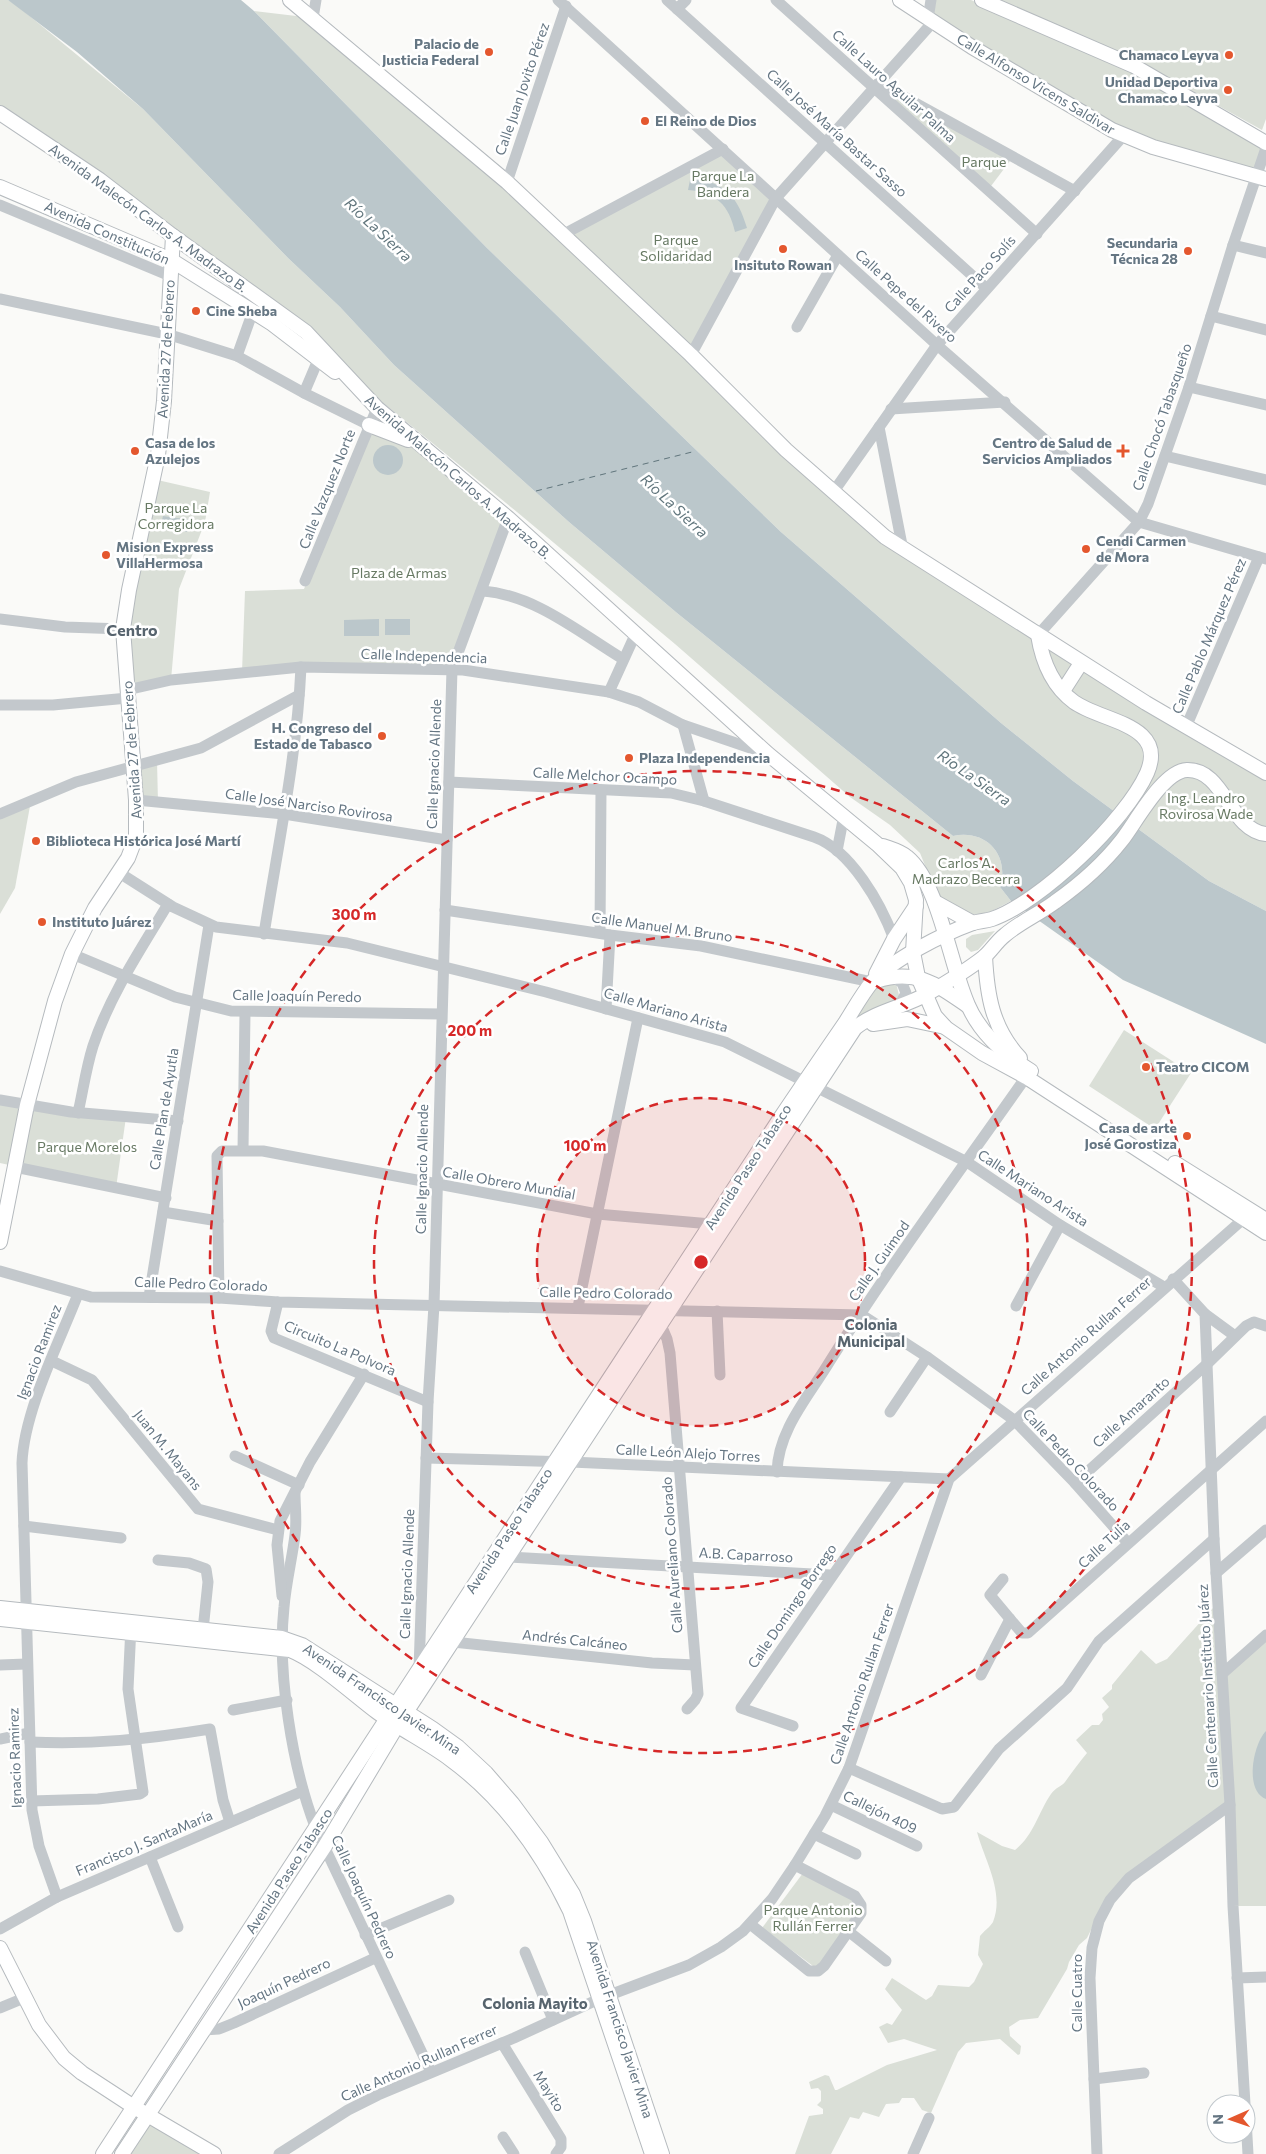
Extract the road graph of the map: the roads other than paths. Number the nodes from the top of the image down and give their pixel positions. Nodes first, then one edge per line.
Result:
1 (290, 0) edge
2 (316, 0) edge
3 (667, 0) edge
4 (686, 0) edge
5 (776, 0) edge
6 (900, 0) edge
7 (931, 0) edge
8 (982, 0) edge
9 (562, 3) edge
10 (677, 9) junction
11 (313, 18) junction
12 (930, 20) junction
13 (876, 86) junction
14 (0, 113) edge
15 (1124, 135) junction
16 (825, 142) junction
17 (1266, 143) edge
18 (1266, 148) edge
19 (723, 149) junction
20 (1261, 178) edge
21 (507, 182) junction
22 (0, 187) edge
23 (1076, 191) junction
24 (776, 198) junction
25 (0, 205) edge
26 (107, 233) junction
27 (564, 234) junction
28 (1037, 234) junction
29 (173, 236) junction
30 (1233, 245) junction
31 (107, 249) junction
32 (1266, 253) edge
33 (838, 255) junction
34 (171, 260) junction
35 (170, 276) junction
36 (986, 288) junction
37 (0, 299) edge
38 (252, 311) junction
39 (1211, 316) junction
40 (797, 327) dead end
41 (1266, 330) edge
42 (167, 334) junction
43 (937, 344) junction
44 (321, 354) junction
45 (691, 355) junction
46 (237, 356) junction
47 (1189, 387) junction
48 (304, 393) junction
49 (1004, 402) junction
50 (1266, 405) edge
51 (377, 408) junction
52 (891, 409) junction
53 (369, 425) junction
54 (878, 426) junction
55 (416, 443) junction
56 (1165, 456) junction
57 (1266, 480) edge
58 (834, 491) junction
59 (508, 518) junction
60 (1139, 522) junction
61 (903, 550) junction
62 (1262, 558) edge
63 (306, 582) dead end
64 (483, 591) junction
65 (0, 619) edge
66 (123, 629) junction
67 (635, 635) junction
68 (1038, 635) junction
69 (623, 659) junction
70 (1081, 663) junction
71 (301, 667) junction
72 (452, 669) junction
73 (1063, 691) junction
74 (609, 692) junction
75 (128, 694) junction
76 (300, 695) junction
77 (0, 705) edge
78 (683, 725) junction
79 (1186, 727) junction
80 (768, 754) junction
81 (133, 766) junction
82 (1266, 773) edge
83 (449, 782) junction
84 (601, 790) junction
85 (136, 800) junction
86 (704, 801) junction
87 (0, 814) edge
88 (284, 814) junction
89 (844, 815) junction
90 (1266, 834) edge
91 (447, 840) junction
92 (877, 844) junction
93 (837, 851) junction
94 (118, 872) junction
95 (935, 902) junction
96 (168, 904) junction
97 (916, 906) junction
98 (445, 910) junction
99 (973, 923) junction
100 (209, 925) junction
101 (264, 934) junction
102 (605, 934) junction
103 (944, 937) junction
104 (894, 939) junction
105 (913, 952) junction
106 (72, 954) junction
107 (985, 956) junction
108 (443, 966) junction
109 (892, 976) junction
110 (957, 976) junction
111 (125, 977) junction
112 (918, 977) junction
113 (872, 982) junction
114 (940, 987) junction
115 (924, 996) junction
116 (196, 1004) junction
117 (899, 1006) junction
118 (968, 1006) junction
119 (606, 1009) junction
120 (245, 1013) junction
121 (441, 1014) junction
122 (638, 1018) junction
123 (855, 1028) junction
124 (946, 1028) junction
125 (1026, 1077) junction
126 (810, 1084) junction
127 (1051, 1084) junction
128 (0, 1100) edge
129 (27, 1105) junction
130 (78, 1113) junction
131 (178, 1121) junction
132 (243, 1150) junction
133 (967, 1162) junction
134 (15, 1167) junction
135 (436, 1185) junction
136 (166, 1198) junction
137 (163, 1212) junction
138 (597, 1214) junction
139 (1248, 1215) junction
140 (1266, 1220) edge
141 (218, 1221) junction
142 (711, 1224) junction
143 (1060, 1225) junction
144 (1266, 1233) edge
145 (0, 1242) edge
146 (0, 1271) edge
147 (1174, 1279) junction
148 (1164, 1287) junction
149 (78, 1294) junction
150 (149, 1297) junction
151 (219, 1298) junction
152 (278, 1302) junction
153 (434, 1305) junction
154 (1016, 1306) dead end
155 (578, 1307) junction
156 (655, 1309) junction
157 (670, 1309) junction
158 (717, 1311) junction
159 (860, 1314) junction
160 (1205, 1314) junction
161 (661, 1323) junction
162 (1266, 1326) edge
163 (1235, 1336) junction
164 (927, 1357) junction
165 (52, 1361) junction
166 (1208, 1363) junction
167 (364, 1374) junction
168 (720, 1375) dead end
169 (428, 1402) junction
170 (890, 1412) dead end
171 (1014, 1420) junction
172 (1266, 1421) edge
173 (235, 1456) dead end
174 (426, 1458) junction
175 (555, 1461) junction
176 (571, 1462) junction
177 (680, 1467) junction
178 (1211, 1470) junction
179 (777, 1472) junction
180 (901, 1477) junction
181 (949, 1478) junction
182 (1075, 1483) junction
183 (297, 1489) junction
184 (24, 1526) junction
185 (278, 1530) junction
186 (1266, 1530) edge
187 (121, 1538) dead end
188 (1214, 1539) junction
189 (1128, 1543) junction
190 (509, 1557) junction
191 (158, 1560) dead end
192 (687, 1567) junction
193 (1216, 1573) junction
194 (831, 1574) junction
195 (1003, 1579) dead end
196 (0, 1608) edge
197 (284, 1608) junction
198 (25, 1616) junction
199 (0, 1619) edge
200 (1010, 1619) junction
201 (131, 1627) junction
202 (203, 1630) junction
203 (1266, 1636) edge
204 (453, 1642) junction
205 (282, 1644) junction
206 (26, 1664) junction
207 (0, 1665) edge
208 (695, 1665) junction
209 (419, 1670) junction
210 (1222, 1674) junction
211 (981, 1675) dead end
212 (287, 1700) junction
213 (687, 1709) dead end
214 (232, 1710) dead end
215 (401, 1710) junction
216 (392, 1723) junction
217 (792, 1726) dead end
218 (30, 1738) junction
219 (0, 1739) edge
220 (134, 1741) junction
221 (849, 1768) junction
222 (303, 1791) junction
223 (31, 1801) junction
224 (831, 1805) junction
225 (1230, 1805) junction
226 (230, 1822) junction
227 (316, 1829) junction
228 (814, 1834) junction
229 (325, 1846) junction
230 (917, 1846) dead end
231 (856, 1854) dead end
232 (150, 1857) junction
233 (795, 1865) junction
234 (57, 1897) junction
235 (449, 1900) dead end
236 (750, 1924) junction
237 (178, 1927) dead end
238 (0, 1929) edge
239 (848, 1931) junction
240 (366, 1935) junction
241 (0, 1948) edge
242 (525, 1952) dead end
243 (376, 1958) junction
244 (886, 1961) dead end
245 (1266, 1977) edge
246 (1237, 1978) junction
247 (603, 1997) junction
248 (24, 1998) junction
249 (0, 2008) edge
250 (553, 2020) junction
251 (204, 2030) junction
252 (502, 2043) junction
253 (431, 2072) junction
254 (1144, 2073) dead end
255 (1094, 2078) junction
256 (1244, 2094) edge
257 (134, 2107) junction
258 (148, 2116) junction
259 (929, 2118) dead end
260 (503, 2137) dead end
261 (305, 2138) junction
262 (207, 2152) edge
263 (103, 2154) edge
264 (122, 2154) edge
265 (279, 2154) edge
266 (293, 2154) edge
267 (514, 2154) edge
268 (556, 2154) edge
269 (652, 2154) edge
270 (662, 2154) edge
271 (913, 2154) edge
272 (1097, 2154) edge

1 - 11 main road
2 - 11 street
3 - 10 street, Calle José María Bastar Sasso
4 - 10 street
5 - 13 street, Calle Lauro Aguilar Palma
6 - 12 main road, Calle Alfonso Vicens Saldivar
7 - 12 street
8 - 17 main road
9 - 19 street, Calle Pepe del Rivero
9 - 21 street, Calle Juan Jovito Pérez
10 - 16 street, Calle José María Bastar Sasso
11 - 21 main road
12 - 13 street
12 - 15 main road, Calle Alfonso Vicens Saldivar
13 - 16 street
13 - 23 street, Calle Lauro Aguilar Palma
13 - 28 street, Calle Lauro Aguilar Palma
14 - 29 main road, Avenida Malecón Carlos A. Madrazo B.
15 - 20 main road, Calle Alfonso Vicens Saldivar
15 - 23 street, Calle Paco Solís
16 - 24 street
16 - 36 street, Calle José María Bastar Sasso
18 - 20 street, Calle Chocó Tabasqueño
19 - 24 street, Calle Pepe del Rivero
19 - 27 street
20 - 30 street, Calle Chocó Tabasqueño
21 - 27 main road
22 - 26 main road, Avenida Constitución
23 - 28 street, Calle Paco Solís
24 - 33 street, Calle Pepe del Rivero
24 - 45 street
25 - 31 street
26 - 31 street
26 - 34 main road, Avenida Constitución
27 - 45 main road
28 - 36 street, Calle Paco Solís
29 - 34 main road, Avenida 27 de Febrero
29 - 44 main road, Avenida Malecón Carlos A. Madrazo B.
30 - 32 street
30 - 39 street, Calle Chocó Tabasqueño
31 - 35 street
33 - 40 street
33 - 43 street, Calle Pepe del Rivero
34 - 35 main road, Avenida 27 de Febrero
34 - 38 main road, Avenida Constitución
35 - 42 main road, Avenida 27 de Febrero
36 - 43 street, Calle Paco Solís
37 - 42 street
38 - 44 main road, Avenida Constitución
38 - 46 street
39 - 41 street
39 - 47 street, Calle Chocó Tabasqueño
42 - 46 street
42 - 66 main road, Avenida 27 de Febrero
43 - 49 street, Calle Pepe del Rivero
43 - 52 street, Calle Paco Solís
44 - 48 street
44 - 51 main road, Avenida Malecón Carlos A. Madrazo B.
45 - 58 main road
46 - 48 street
47 - 50 street
47 - 56 street, Calle Chocó Tabasqueño
48 - 53 street
49 - 52 street
49 - 60 street, Calle Pepe del Rivero
51 - 53 street, Calle Vazquez Norte
51 - 55 main road, Avenida Malecón Carlos A. Madrazo B.
52 - 54 street, Calle Paco Solís
53 - 55 main road
53 - 63 street, Calle Vazquez Norte
54 - 58 street, Calle Paco Solís
54 - 61 street
55 - 59 main road, Avenida Malecón Carlos A. Madrazo B.
56 - 57 street
56 - 60 street, Calle Chocó Tabasqueño
58 - 61 main road
59 - 64 street
59 - 67 main road, Avenida Malecón Carlos A. Madrazo B.
60 - 62 street, Calle Pepe del Rivero
60 - 68 street, Calle Chocó Tabasqueño
61 - 68 main road
62 - 79 street, Calle Pablo Márquez Pérez
64 - 69 street
64 - 72 street
65 - 66 street
66 - 75 main road, Avenida 27 de Febrero
67 - 69 street
67 - 80 main road, Avenida Malecón Carlos A. Madrazo B.
68 - 70 main road
68 - 73 main road
69 - 74 street
70 - 73 main road
70 - 79 main road
71 - 72 street, Calle Independencia
71 - 75 street, Calle Independencia
71 - 76 street
72 - 74 street, Calle Independencia
72 - 83 street, Calle Ignacio Allende
73 - 99 main road, Avenida Paseo Tabasco
74 - 78 street, Calle Independencia
75 - 77 street, Calle Independencia
75 - 81 main road, Avenida 27 de Febrero
76 - 81 street
76 - 88 street
78 - 80 street, Calle Independencia
78 - 86 street
79 - 82 main road
80 - 89 main road, Avenida Malecón Carlos A. Madrazo B.
81 - 85 main road, Avenida 27 de Febrero
81 - 87 street
83 - 84 street, Calle Melchor Ocampo
83 - 91 street, Calle Ignacio Allende
84 - 86 street, Calle Melchor Ocampo
84 - 102 street
85 - 88 street, Calle José Narciso Rovirosa
85 - 94 main road, Avenida 27 de Febrero
86 - 93 street, Calle Melchor Ocampo
88 - 91 street, Calle José Narciso Rovirosa
88 - 101 street
89 - 92 main road, Avenida Malecón Carlos A. Madrazo B.
89 - 93 street
90 - 107 main road, Avenida Paseo Tabasco
91 - 98 street, Calle Ignacio Allende
92 - 95 main road, Avenida Malecón Carlos A. Madrazo B.
92 - 97 main road, Avenida Malecón Carlos A. Madrazo B.
93 - 104 street, Calle Melchor Ocampo
94 - 96 street, Calle Mariano Arista
94 - 106 main road, Avenida 27 de Febrero
95 - 99 main road
95 - 103 main road, Avenida Malecón Carlos A. Madrazo B.
96 - 100 street, Calle Mariano Arista
96 - 111 street
97 - 104 main road
97 - 105 main road, Avenida Malecón Carlos A. Madrazo B.
98 - 102 street, Calle Manuel M. Bruno
98 - 108 street, Calle Ignacio Allende
99 - 103 main road, Avenida Paseo Tabasco
100 - 101 street, Calle Mariano Arista
100 - 116 street, Calle Plan de Ayutla
101 - 108 street, Calle Mariano Arista
102 - 113 street, Calle Manuel M. Bruno
102 - 119 street
103 - 105 main road, Avenida Paseo Tabasco
103 - 110 main road, Avenida Malecón Carlos A. Madrazo B.
104 - 113 main road
105 - 112 main road, Avenida Malecón Carlos A. Madrazo B.
105 - 113 main road, Avenida Paseo Tabasco
106 - 111 street, Calle Joaquín Peredo
106 - 129 main road, Avenida 27 de Febrero
107 - 110 main road, Avenida Paseo Tabasco
107 - 127 main road
108 - 119 street, Calle Mariano Arista
108 - 121 street, Calle Ignacio Allende
109 - 112 main road
109 - 113 main road
109 - 117 street
110 - 114 main road, Avenida Paseo Tabasco
110 - 118 main road, Avenida Malecón Carlos A. Madrazo B.
111 - 116 street, Calle Joaquín Peredo
111 - 130 street
112 - 114 main road
112 - 115 main road, Avenida Malecón Carlos A. Madrazo B.
113 - 126 main road, Avenida Paseo Tabasco
114 - 115 main road, Avenida Paseo Tabasco
114 - 118 main road
115 - 117 main road, Avenida Paseo Tabasco
115 - 124 main road, Avenida Malecón Carlos A. Madrazo B.
116 - 120 street, Calle Joaquín Peredo
116 - 131 street, Calle Plan de Ayutla
117 - 123 main road, Avenida Paseo Tabasco
118 - 127 main road
119 - 122 street, Calle Mariano Arista
120 - 121 street, Calle Joaquín Peredo
120 - 132 street
121 - 135 street, Calle Ignacio Allende
122 - 126 street, Calle Mariano Arista
122 - 138 street
123 - 124 main road
123 - 126 main road, Avenida Paseo Tabasco
124 - 125 main road
125 - 133 street, Calle J. Guimod
125 - 139 main road
126 - 133 street, Calle Mariano Arista
126 - 142 main road, Avenida Paseo Tabasco
126 - 157 main road, Avenida Paseo Tabasco
127 - 139 main road
128 - 129 street
129 - 130 street
129 - 134 main road, Avenida 27 de Febrero
130 - 131 street
131 - 136 street, Calle Plan de Ayutla
132 - 135 street, Calle Obrero Mundial
132 - 141 street, Calle Obrero Mundial
133 - 143 street, Calle Mariano Arista
133 - 159 street, Calle J. Guimod
134 - 136 street
134 - 145 main road, Avenida 27 de Febrero
135 - 138 street, Calle Obrero Mundial
135 - 153 street, Calle Ignacio Allende
136 - 137 street, Calle Plan de Ayutla
137 - 141 street
137 - 150 street, Calle Plan de Ayutla
138 - 142 street, Calle Obrero Mundial
138 - 155 street
139 - 140 main road
139 - 144 main road
139 - 147 street, Calle Antonio Rullan Ferrer
141 - 151 street
142 - 156 main road, Avenida Paseo Tabasco
143 - 148 street, Calle Mariano Arista
143 - 154 street
146 - 149 street, Calle Pedro Colorado
147 - 148 street, Calle Antonio Rullan Ferrer
147 - 160 street
148 - 171 street, Calle Antonio Rullan Ferrer
149 - 150 street, Calle Pedro Colorado
149 - 165 street, Ignacio Ramirez
150 - 151 street, Calle Pedro Colorado
151 - 152 street, Calle Pedro Colorado
152 - 153 street, Calle Pedro Colorado
152 - 167 street, Circuito La Polvora
153 - 155 street, Calle Pedro Colorado
153 - 169 street, Calle Ignacio Allende
155 - 156 street, Calle Pedro Colorado
156 - 157 street, Calle Pedro Colorado
156 - 161 street, Calle Aureliano Colorado
156 - 175 main road, Avenida Paseo Tabasco
157 - 158 street, Calle Pedro Colorado
157 - 161 main road, Avenida Paseo Tabasco
158 - 159 street, Calle Pedro Colorado
158 - 168 street
159 - 164 street, Calle Pedro Colorado
159 - 179 street, Calle J. Guimod
160 - 163 street
160 - 166 street, Calle Centenario Instituto Juárez
161 - 176 main road, Avenida Paseo Tabasco
161 - 177 street, Calle Aureliano Colorado
162 - 163 street, Calle Amaranto
163 - 166 street, Calle Amaranto
164 - 170 street
164 - 171 street, Calle Pedro Colorado
165 - 184 street, Ignacio Ramirez
165 - 185 street, Juan M. Mayans
166 - 178 street, Calle Centenario Instituto Juárez
166 - 182 street, Calle Amaranto
167 - 169 street, Circuito La Polvora
167 - 183 street, Calle Joaquín Pedrero
169 - 174 street, Calle Ignacio Allende
171 - 181 street, Calle Antonio Rullan Ferrer
171 - 182 street, Calle Pedro Colorado
172 - 178 street, Calle Tulia
173 - 183 street
174 - 175 street, Calle León Alejo Torres
174 - 209 street, Calle Ignacio Allende
175 - 176 street, Calle León Alejo Torres
175 - 209 main road, Avenida Paseo Tabasco
176 - 177 street, Calle León Alejo Torres
176 - 190 main road, Avenida Paseo Tabasco
177 - 179 street, Calle León Alejo Torres
177 - 192 street, Calle Aureliano Colorado
178 - 188 street, Calle Centenario Instituto Juárez
178 - 189 street, Calle Tulia
179 - 180 street, Calle León Alejo Torres
180 - 181 street, Calle León Alejo Torres
180 - 194 street, Calle Domingo Borrego
181 - 221 street, Calle Antonio Rullan Ferrer
182 - 189 street, Calle Pedro Colorado
183 - 185 street, Calle Joaquín Pedrero
183 - 197 street, Calle Joaquín Pedrero
184 - 187 street
184 - 198 street, Ignacio Ramirez
185 - 197 street, Calle Joaquín Pedrero
186 - 193 street
188 - 193 street, Calle Centenario Instituto Juárez
188 - 221 street
189 - 200 street, Calle Tulia
190 - 192 street, A.B. Caparroso
190 - 204 main road, Avenida Paseo Tabasco
191 - 202 street
192 - 194 street, A.B. Caparroso
192 - 208 street, Calle Aureliano Colorado
193 - 210 street, Calle Centenario Instituto Juárez
194 - 217 street, Calle Domingo Borrego
195 - 200 street
196 - 198 main road, Avenida Francisco Javier Mina
197 - 205 street, Calle Joaquín Pedrero
198 - 199 main road, Avenida Francisco Javier Mina
198 - 201 main road, Avenida Francisco Javier Mina
198 - 206 street, Ignacio Ramirez
200 - 211 street
201 - 202 main road, Avenida Francisco Javier Mina
201 - 205 main road, Avenida Francisco Javier Mina
201 - 220 street
202 - 205 main road, Avenida Francisco Javier Mina
203 - 210 street
204 - 208 street, Andrés Calcáneo
204 - 215 main road, Avenida Paseo Tabasco
205 - 212 street, Calle Joaquín Pedrero
205 - 215 main road, Avenida Francisco Javier Mina
205 - 216 main road, Avenida Francisco Javier Mina
206 - 207 street
206 - 218 street, Ignacio Ramirez
208 - 213 street, Calle Aureliano Colorado
209 - 215 main road, Avenida Paseo Tabasco
210 - 225 street, Calle Centenario Instituto Juárez
212 - 214 street
212 - 222 street, Calle Joaquín Pedrero
215 - 216 main road, Avenida Paseo Tabasco
215 - 247 main road, Avenida Francisco Javier Mina
216 - 227 main road, Avenida Paseo Tabasco
216 - 229 main road, Avenida Paseo Tabasco
216 - 247 main road, Avenida Francisco Javier Mina
218 - 219 street
218 - 220 street
218 - 223 street, Ignacio Ramirez
220 - 223 street
220 - 226 street
221 - 224 street, Calle Antonio Rullan Ferrer
222 - 226 street, Francisco J. SantaMaría
222 - 227 street, Calle Joaquín Pedrero
223 - 234 street, Ignacio Ramirez
224 - 228 street, Calle Antonio Rullan Ferrer
224 - 230 street, Callejón 409
225 - 246 street, Calle Centenario Instituto Juárez
225 - 255 street, Calle Cuatro
226 - 232 street, Francisco J. SantaMaría
227 - 229 street, Calle Joaquín Pedrero
227 - 257 main road, Avenida Paseo Tabasco
228 - 231 street
228 - 233 street, Calle Antonio Rullan Ferrer
229 - 240 street, Calle Joaquín Pedrero
229 - 251 main road, Avenida Paseo Tabasco
232 - 234 street, Francisco J. SantaMaría
232 - 237 street
233 - 236 street, Calle Antonio Rullan Ferrer
233 - 239 street
234 - 238 street, Francisco J. SantaMaría
235 - 240 street
236 - 239 street
236 - 247 street, Calle Antonio Rullan Ferrer
239 - 244 street
240 - 243 street, Calle Joaquín Pedrero
241 - 248 main road
242 - 250 street
243 - 251 street, Joaquín Pedrero
243 - 253 street, Calle Joaquín Pedrero
245 - 246 street
246 - 256 street, Calle Centenario Instituto Juárez
247 - 250 street, Calle Antonio Rullan Ferrer
247 - 269 main road, Avenida Francisco Javier Mina
247 - 270 main road, Avenida Francisco Javier Mina
248 - 249 street
248 - 257 main road
250 - 252 street, Calle Antonio Rullan Ferrer
251 - 258 main road, Avenida Paseo Tabasco
252 - 253 street, Calle Antonio Rullan Ferrer
252 - 268 street, Mayito
253 - 261 street, Calle Antonio Rullan Ferrer
254 - 255 street
255 - 272 street, Calle Cuatro
257 - 258 main road
257 - 263 main road, Avenida Paseo Tabasco
258 - 262 main road
258 - 264 main road, Avenida Paseo Tabasco
259 - 271 street
260 - 267 street
261 - 265 street, Calle Antonio Rullan Ferrer
261 - 266 street, Calle Antonio Rullan Ferrer

